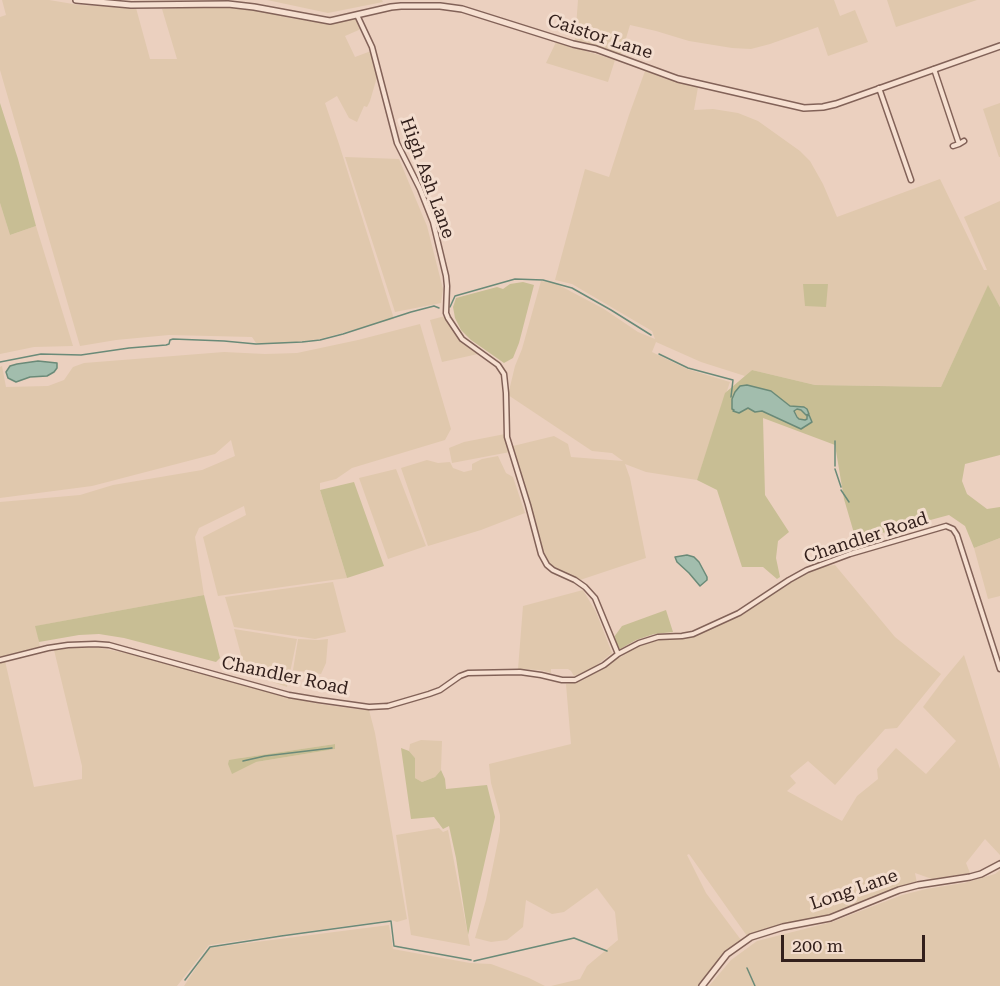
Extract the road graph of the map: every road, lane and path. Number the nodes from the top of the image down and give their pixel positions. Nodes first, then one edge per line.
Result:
1 (76, 0) edge
2 (357, 15) junction
3 (1000, 46) edge
4 (934, 69) junction
5 (879, 88) junction
6 (964, 141) dead end
7 (958, 144) junction
8 (953, 146) dead end
9 (911, 180) dead end
10 (618, 654) junction
11 (0, 660) edge
12 (1000, 669) edge
13 (1000, 864) edge
14 (702, 986) edge

1 - 2 street, Caistor Lane
2 - 5 street, Caistor Lane
2 - 10 street, High Ash Lane
3 - 4 street, Caistor Lane
4 - 5 street, Caistor Lane
4 - 7 street
5 - 9 street
6 - 7 street
7 - 8 street
10 - 11 street, Chandler Road
10 - 12 street, Chandler Road
13 - 14 street, Long Lane

